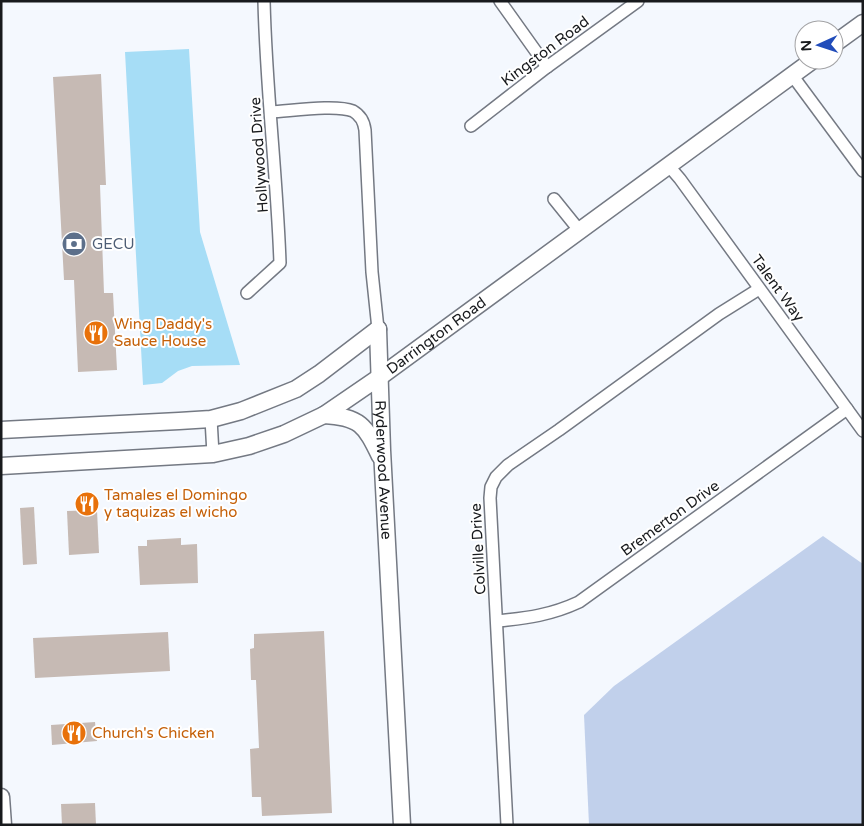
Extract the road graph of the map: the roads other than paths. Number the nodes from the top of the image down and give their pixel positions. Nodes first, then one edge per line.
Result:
1 (264, 1) edge
2 (500, 1) edge
3 (638, 1) edge
4 (863, 23) edge
5 (844, 37) edge
6 (547, 67) junction
7 (799, 70) edge
8 (792, 75) junction
9 (271, 112) junction
10 (471, 126) dead end
11 (668, 165) junction
12 (863, 171) edge
13 (554, 199) dead end
14 (579, 230) junction
15 (758, 288) junction
16 (247, 293) dead end
17 (378, 329) junction
18 (380, 376) junction
19 (847, 409) junction
20 (324, 415) junction
21 (211, 419) junction
22 (1, 430) edge
23 (863, 430) edge
24 (213, 454) junction
25 (383, 464) junction
26 (1, 466) edge
27 (497, 621) junction
28 (1, 797) edge
29 (3, 825) edge
30 (402, 825) edge
31 (507, 825) edge

1 - 9 street, Hollywood Drive
2 - 6 street
3 - 6 street, Kingston Road
4 - 5 main road
6 - 10 street, Kingston Road
7 - 8 main road, Darrington Road
8 - 11 main road, Darrington Road
8 - 12 street
9 - 16 street, Hollywood Drive
9 - 17 street, Ryderwood Avenue
11 - 14 main road, Darrington Road
11 - 15 street, Talent Way
13 - 14 street
14 - 18 main road, Darrington Road
15 - 19 street, Talent Way
15 - 27 street, Colville Drive
17 - 18 main road, Ryderwood Avenue
17 - 21 main road
18 - 20 main road, Darrington Road
18 - 25 main road, Ryderwood Avenue
19 - 23 street, Talent Way
19 - 27 street, Bremerton Drive
20 - 24 main road, Darrington Road
20 - 25 main road
21 - 22 main road
21 - 24 street
24 - 26 main road, Darrington Road
25 - 30 main road, Ryderwood Avenue
27 - 31 street, Colville Drive
28 - 29 main road

